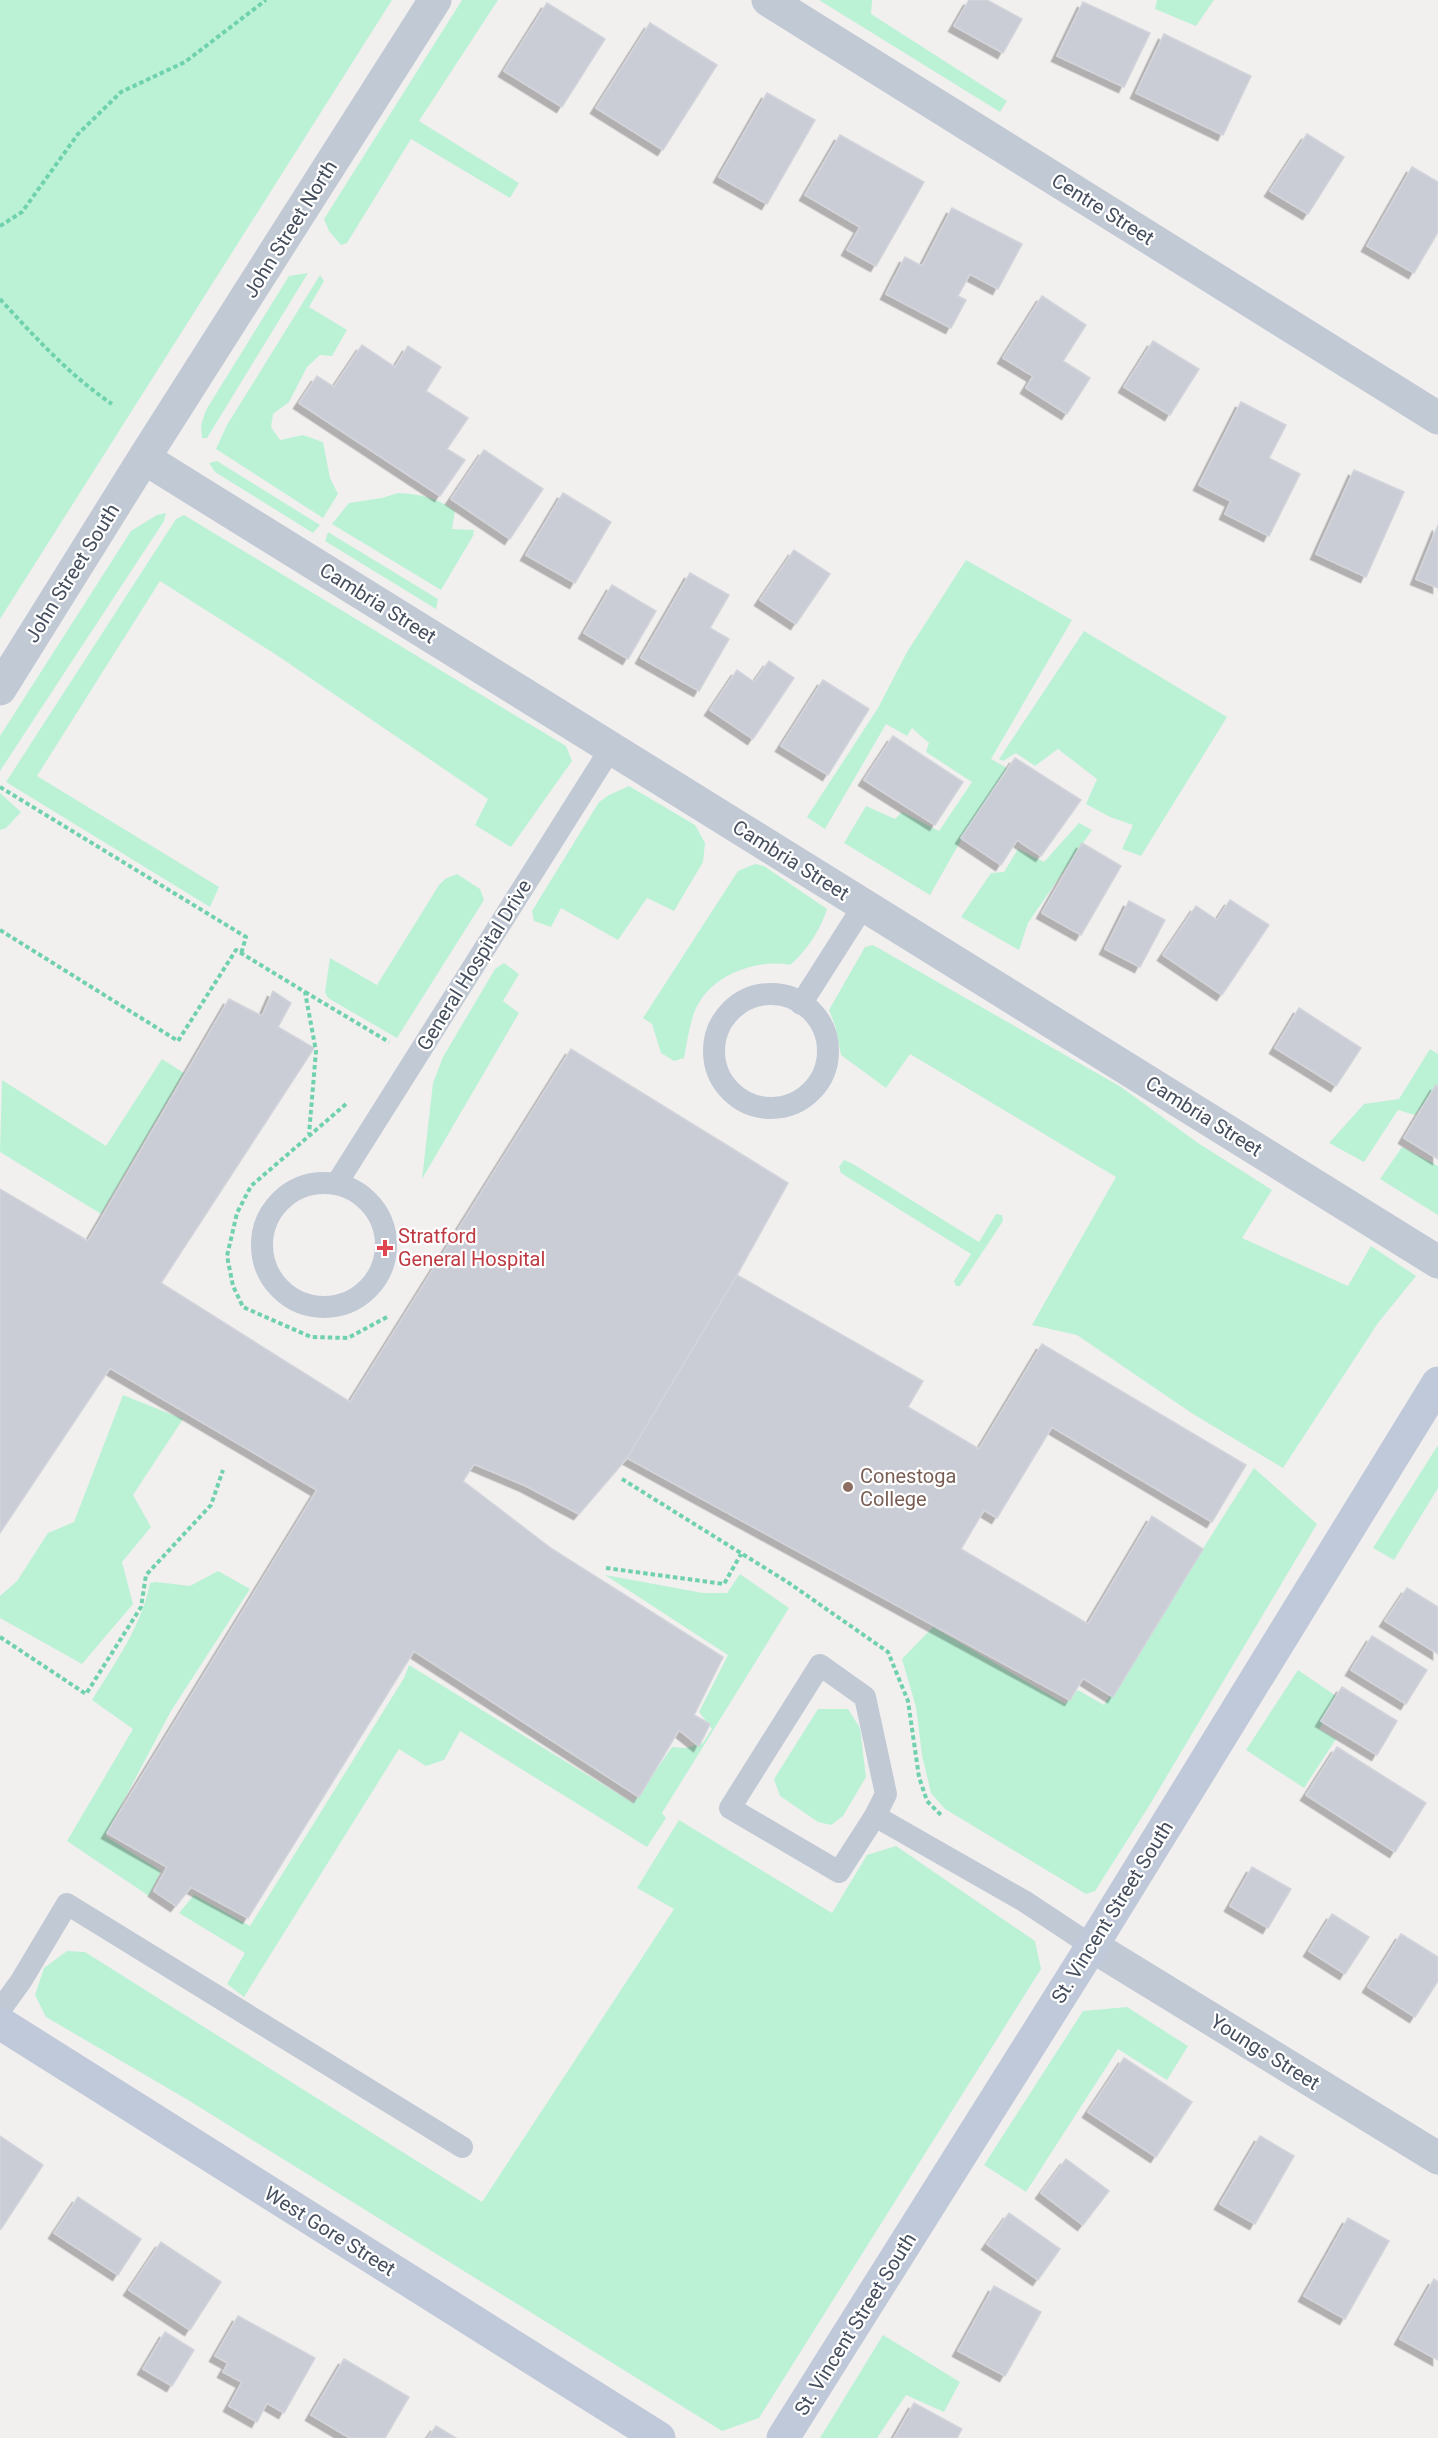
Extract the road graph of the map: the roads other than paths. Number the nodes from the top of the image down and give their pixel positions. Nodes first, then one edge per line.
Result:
1 (435, 0) edge
2 (768, 0) edge
3 (1438, 418) edge
4 (144, 458) junction
5 (0, 689) edge
6 (611, 748) junction
7 (864, 905) junction
8 (801, 1004) junction
9 (337, 1183) junction
10 (1438, 1262) edge
11 (1438, 1383) edge
12 (875, 1816) junction
13 (1092, 1946) junction
14 (0, 2010) edge
15 (0, 2023) edge
16 (462, 2147) dead end
17 (1438, 2158) edge
18 (659, 2438) edge
19 (783, 2438) edge

1 - 4 street, John Street North
2 - 3 street, Centre Street
4 - 5 street, John Street South
4 - 6 street, Cambria Street
6 - 7 street, Cambria Street
6 - 9 lane, General Hospital Drive
7 - 8 lane
7 - 10 street, Cambria Street
8 - 8 lane
9 - 9 lane
11 - 13 street, St. Vincent Street South
12 - 12 lane
12 - 13 lane
13 - 17 street, Youngs Street
13 - 19 street, St. Vincent Street South
14 - 16 lane
15 - 18 street, West Gore Street

